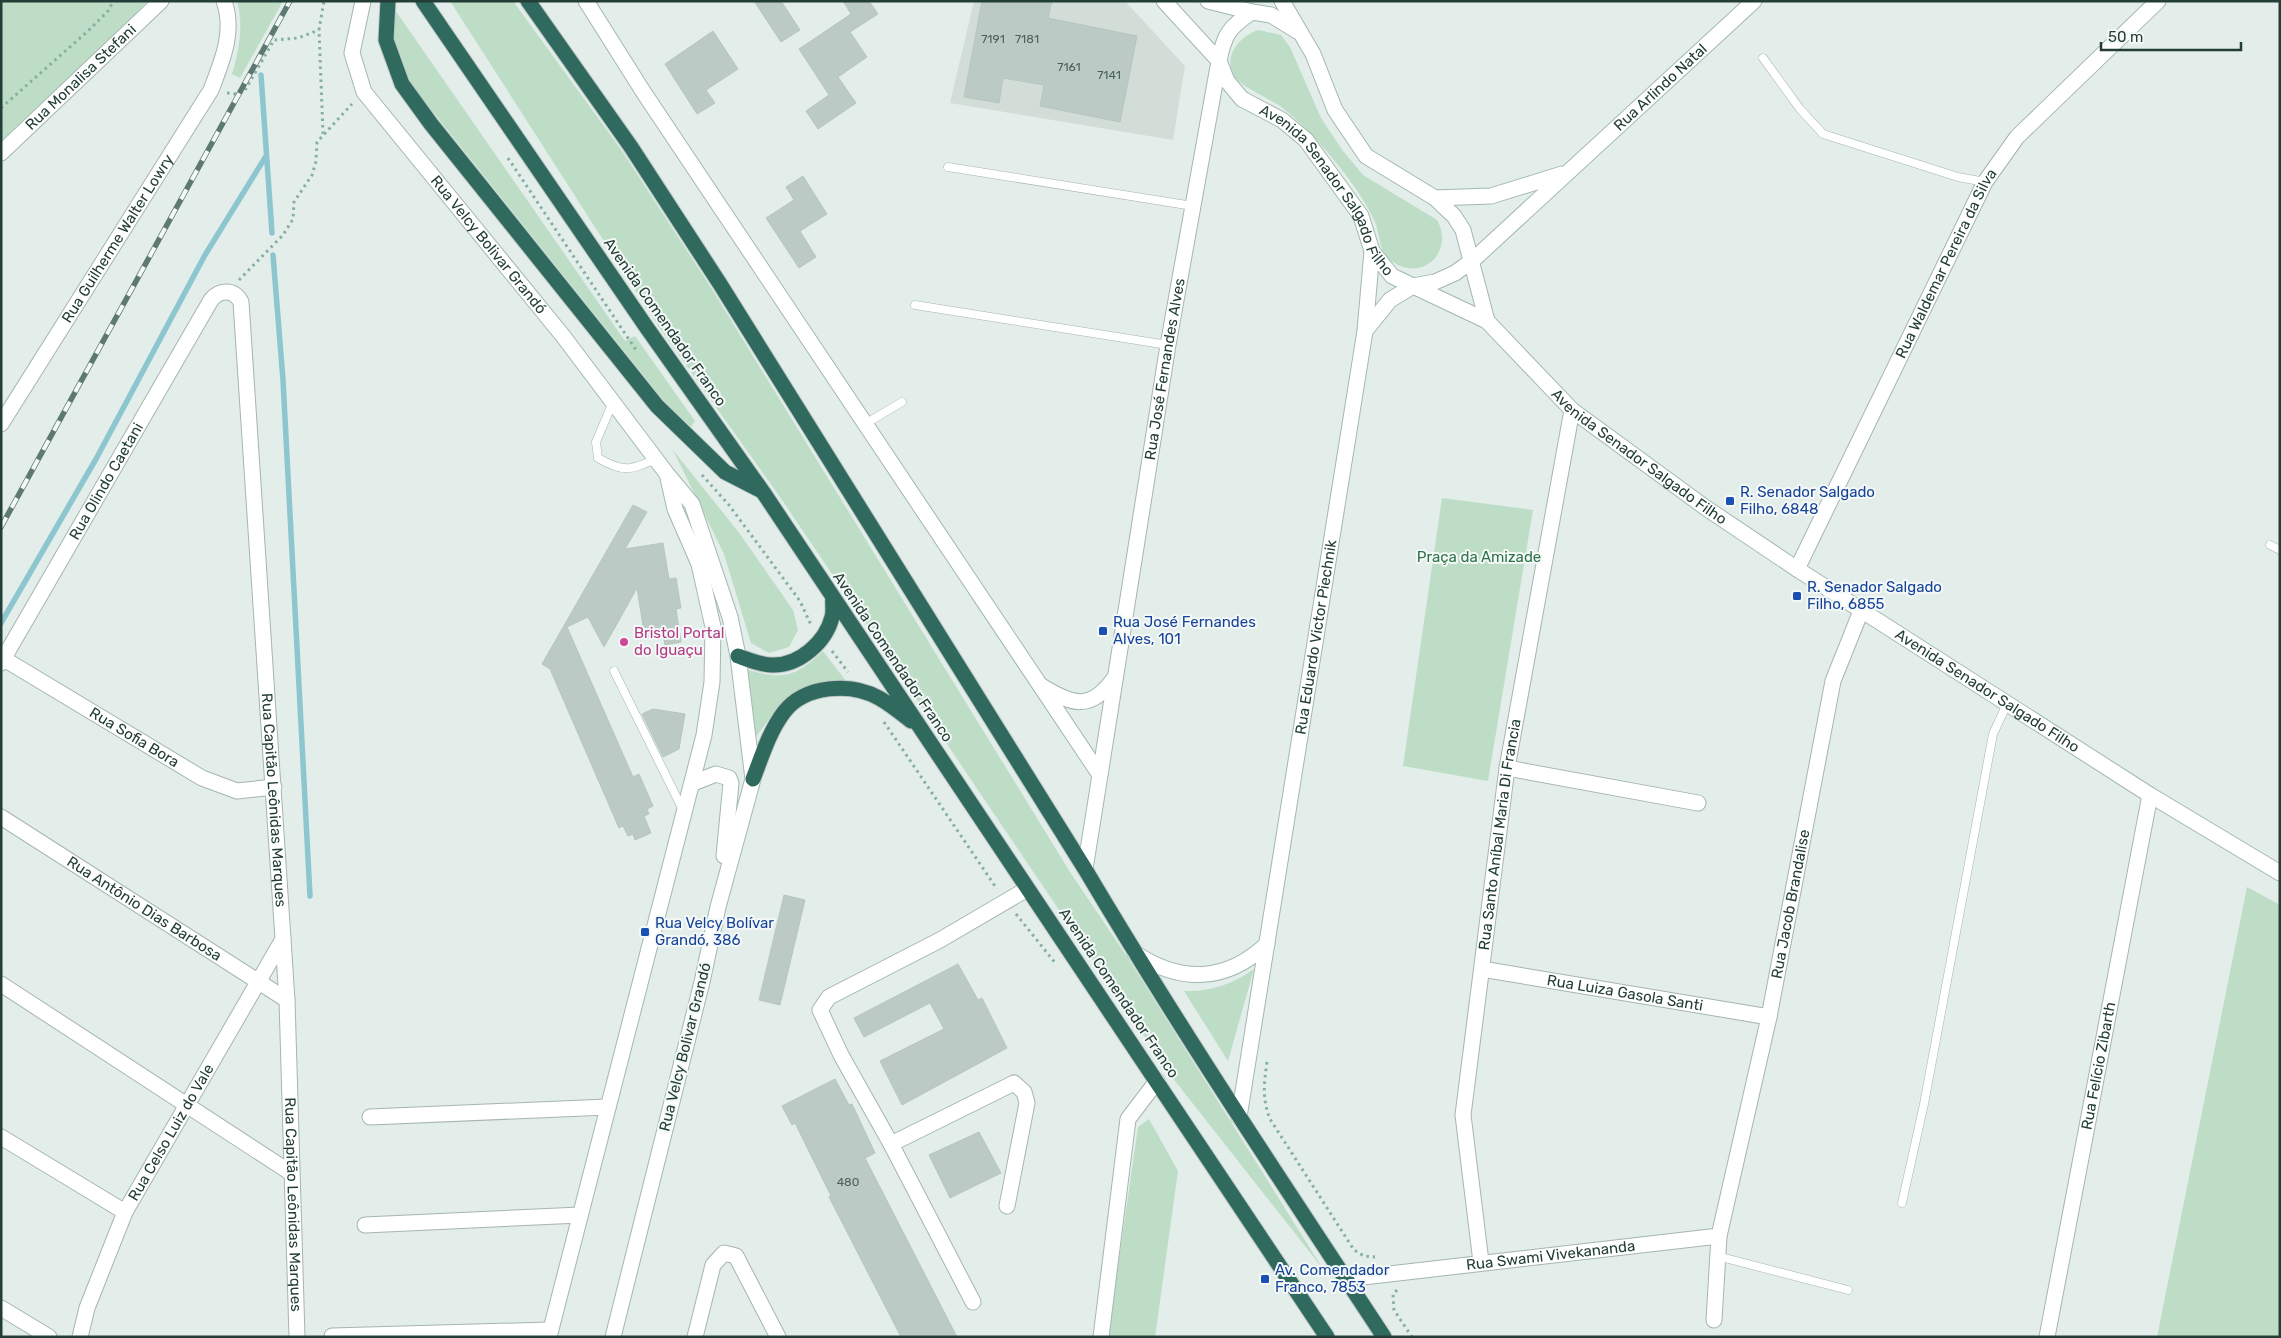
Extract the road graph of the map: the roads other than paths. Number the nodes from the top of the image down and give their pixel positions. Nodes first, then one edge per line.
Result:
1 (224, 1) edge
2 (363, 1) edge
3 (388, 1) edge
4 (423, 1) edge
5 (528, 1) edge
6 (586, 1) edge
7 (1164, 1) edge
8 (1208, 1) edge
9 (1282, 1) edge
10 (1754, 1) edge
11 (2158, 1) edge
12 (159, 2) edge
13 (1251, 7) edge
14 (1301, 34) junction
15 (1763, 58) dead end
16 (1219, 61) junction
17 (1, 153) edge
18 (948, 167) dead end
19 (1566, 173) junction
20 (1985, 182) junction
21 (1435, 198) junction
22 (1193, 206) junction
23 (1372, 251) junction
24 (1472, 260) junction
25 (1413, 286) junction
26 (211, 300) joint
27 (915, 305) dead end
28 (1487, 321) junction
29 (1366, 331) junction
30 (1168, 345) junction
31 (613, 402) junction
32 (902, 402) dead end
33 (1572, 410) junction
34 (1, 424) edge
35 (865, 424) junction
36 (656, 459) junction
37 (667, 474) junction
38 (763, 492) junction
39 (2270, 545) dead end
40 (2280, 550) edge
41 (1797, 569) junction
42 (833, 597) junction
43 (1861, 611) junction
44 (738, 656) junction
45 (2, 661) edge
46 (614, 671) dead end
47 (1116, 676) junction
48 (1040, 686) junction
49 (2007, 704) junction
50 (918, 726) junction
51 (1507, 768) junction
52 (1100, 775) junction
53 (753, 779) junction
54 (693, 783) junction
55 (274, 787) junction
56 (2150, 795) junction
57 (1698, 803) dead end
58 (685, 814) junction
59 (1, 817) edge
60 (1085, 869) junction
61 (2280, 873) edge
62 (1027, 889) junction
63 (718, 907) junction
64 (283, 939) junction
65 (1267, 944) junction
66 (1134, 952) junction
67 (1482, 969) junction
68 (259, 982) junction
69 (1, 984) edge
70 (287, 1000) junction
71 (1769, 1017) junction
72 (1157, 1081) junction
73 (187, 1105) junction
74 (608, 1107) junction
75 (370, 1117) dead end
76 (1239, 1117) junction
77 (1, 1137) edge
78 (891, 1144) junction
79 (291, 1173) junction
80 (1902, 1203) dead end
81 (1007, 1206) dead end
82 (126, 1212) junction
83 (580, 1215) junction
84 (365, 1225) dead end
85 (1720, 1236) junction
86 (1717, 1256) junction
87 (1481, 1262) junction
88 (1346, 1279) junction
89 (1848, 1290) dead end
90 (974, 1302) dead end
91 (1, 1308) edge
92 (1714, 1320) dead end
93 (550, 1334) edge
94 (332, 1336) edge
95 (49, 1337) edge
96 (80, 1337) edge
97 (296, 1337) edge
98 (613, 1337) edge
99 (695, 1337) edge
100 (778, 1337) edge
101 (1102, 1337) edge
102 (1327, 1337) edge
103 (1384, 1337) edge
104 (2047, 1337) edge

1 - 34 street, Rua Guilherme Walter Lowry
2 - 31 street, Rua Velcy Bolivar Grandó
3 - 38 highway
4 - 38 highway, Avenida Comendador Franco
5 - 60 highway
6 - 35 street
7 - 16 street, Avenida Senador Salgado Filho
8 - 13 street
9 - 14 street
10 - 19 street, Rua Arlindo Natal
11 - 20 street, Rua Waldemar Pereira da Silva
12 - 17 street, Rua Monalisa Stefani
13 - 14 street
13 - 16 street, Rua José Fernandes Alves
14 - 21 street
15 - 20 lane
16 - 22 street, Rua José Fernandes Alves
16 - 23 street, Avenida Senador Salgado Filho
18 - 22 lane
19 - 21 street, Rua Arlindo Natal
19 - 24 street, Rua Arlindo Natal
20 - 41 street, Rua Waldemar Pereira da Silva
21 - 24 street
22 - 30 street, Rua José Fernandes Alves
23 - 25 street, Avenida Senador Salgado Filho
23 - 29 street, Rua Eduardo Victor Piechnik
24 - 25 street, Rua Arlindo Natal
24 - 28 street
25 - 28 street, Avenida Senador Salgado Filho
25 - 29 street, Rua Eduardo Victor Piechnik
26 - 45 street, Rua Olindo Caetani
26 - 55 street, Rua Capitão Leônidas Marques
27 - 30 lane
28 - 33 street, Avenida Senador Salgado Filho
29 - 65 street, Rua Eduardo Victor Piechnik
30 - 47 street, Rua José Fernandes Alves
31 - 36 street, Rua Velcy Bolivar Grandó
31 - 36 lane
32 - 35 lane
33 - 41 street, Avenida Senador Salgado Filho
33 - 51 street, Rua Santo Aníbal Maria Di Francia
35 - 48 street
36 - 37 street, Rua Velcy Bolivar Grandó
37 - 44 street, Rua Velcy Bolivar Grandó
37 - 54 street, Rua Velcy Bolivar Grandó
38 - 42 highway, Avenida Comendador Franco
39 - 40 lane
41 - 43 street, Avenida Senador Salgado Filho
42 - 44 highway
42 - 50 highway, Avenida Comendador Franco
43 - 49 street, Avenida Senador Salgado Filho
43 - 71 street, Rua Jacob Brandalise
44 - 53 street, Rua Velcy Bolivar Grandó
45 - 55 street, Rua Sofia Bora
46 - 58 lane
47 - 48 street
47 - 52 street, Rua José Fernandes Alves
48 - 52 street
49 - 56 street, Avenida Senador Salgado Filho
49 - 80 lane
50 - 53 highway
50 - 62 highway, Avenida Comendador Franco
51 - 57 street
51 - 67 street, Rua Santo Aníbal Maria Di Francia
52 - 60 street
53 - 63 street, Rua Velcy Bolivar Grandó
54 - 58 street, Rua Velcy Bolivar Grandó
54 - 63 street
55 - 64 street, Rua Capitão Leônidas Marques
56 - 61 street, Avenida Senador Salgado Filho
56 - 104 street, Rua Felício Zibarth
58 - 74 street, Rua Velcy Bolivar Grandó
59 - 68 street, Rua Antônio Dias Barbosa
60 - 66 highway
62 - 72 highway, Avenida Comendador Franco
62 - 78 street
63 - 98 street, Rua Velcy Bolivar Grandó
64 - 68 street, Rua Celso Luiz do Vale
64 - 70 street, Rua Capitão Leônidas Marques
65 - 66 street
65 - 76 street, Rua Eduardo Victor Piechnik
66 - 76 highway
67 - 71 street, Rua Luiza Gasola Santi
67 - 87 street, Rua Santo Aníbal Maria Di Francia
68 - 70 street, Rua Antônio Dias Barbosa
68 - 73 street, Rua Celso Luiz do Vale
69 - 73 street
70 - 79 street, Rua Capitão Leônidas Marques
71 - 85 street, Rua Jacob Brandalise
72 - 101 street
72 - 102 highway, Avenida Comendador Franco
73 - 79 street
73 - 82 street, Rua Celso Luiz do Vale
74 - 75 street
74 - 83 street, Rua Velcy Bolivar Grandó
76 - 88 highway
77 - 82 street
78 - 81 street
78 - 90 street
79 - 97 street, Rua Capitão Leônidas Marques
82 - 96 street, Rua Celso Luiz do Vale
83 - 84 street
83 - 93 street, Rua Velcy Bolivar Grandó
85 - 86 street
85 - 87 street, Rua Swami Vivekananda
86 - 89 lane
86 - 92 street
87 - 88 street, Rua Swami Vivekananda
88 - 103 highway
91 - 95 street
93 - 94 street
99 - 100 street

